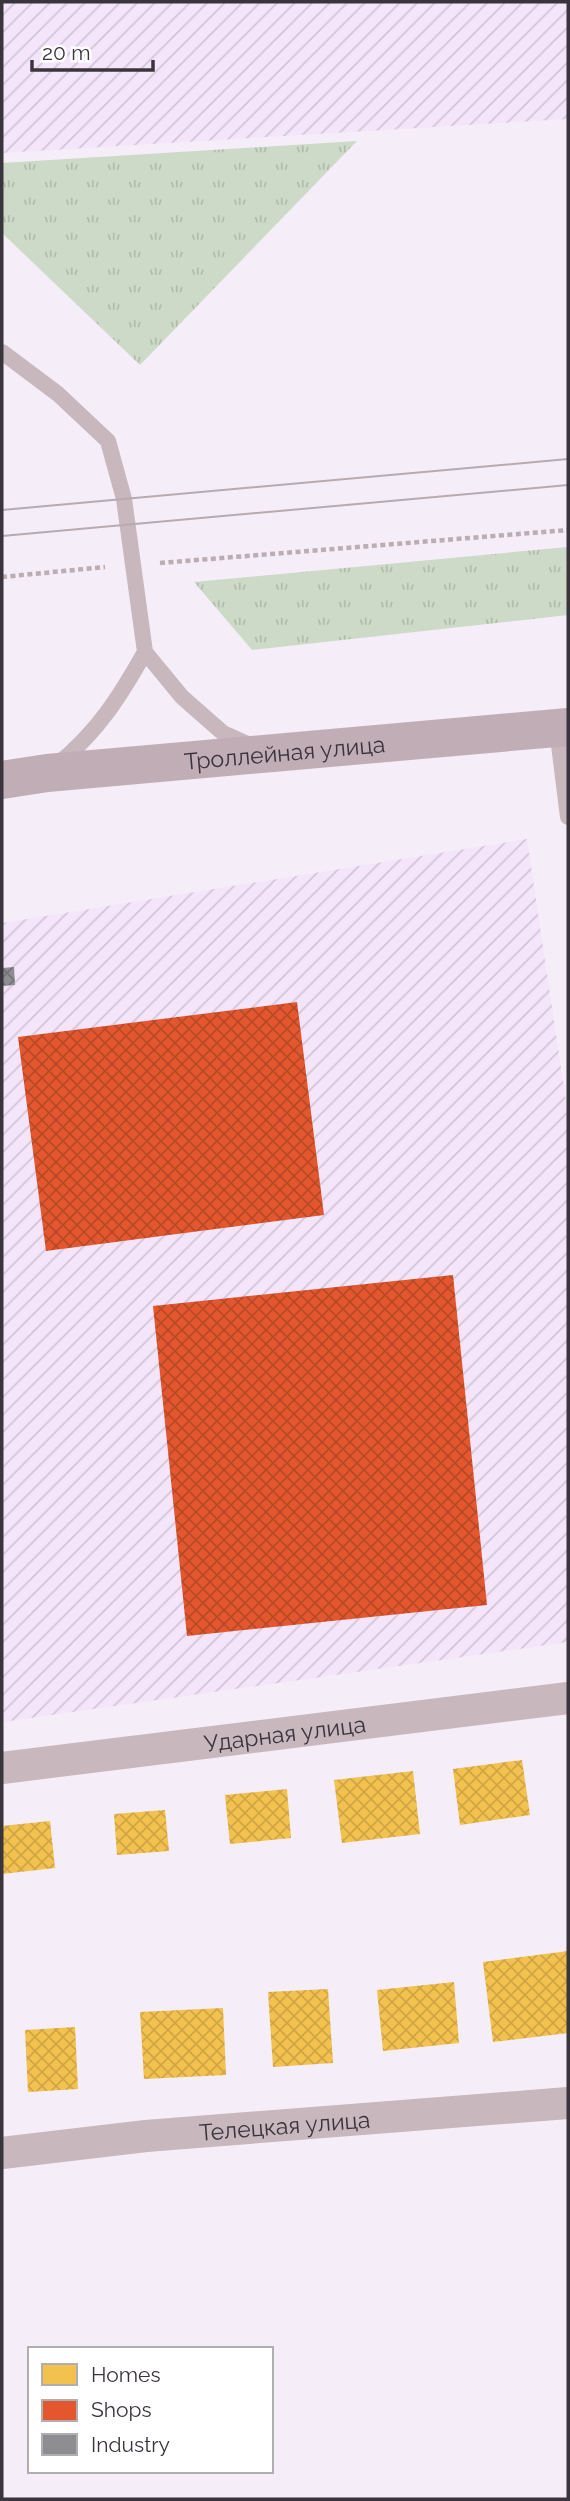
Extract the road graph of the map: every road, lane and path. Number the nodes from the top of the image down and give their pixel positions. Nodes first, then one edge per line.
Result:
1 (2, 352) edge
2 (568, 530) edge
3 (132, 565) junction
4 (2, 577) edge
5 (145, 652) junction
6 (563, 728) edge
7 (268, 754) junction
8 (47, 773) junction
9 (2, 780) edge
10 (568, 817) edge
11 (568, 1698) edge
12 (2, 1768) edge
13 (568, 2103) edge
14 (2, 2153) edge

1 - 3 lane
2 - 3 path
3 - 4 path
3 - 5 lane
5 - 7 lane
5 - 8 lane
6 - 7 main road, Троллейная улица
6 - 10 lane
7 - 8 main road, Троллейная улица
8 - 9 main road, Троллейная улица
11 - 12 street, Ударная улица
13 - 14 street, Телецкая улица

